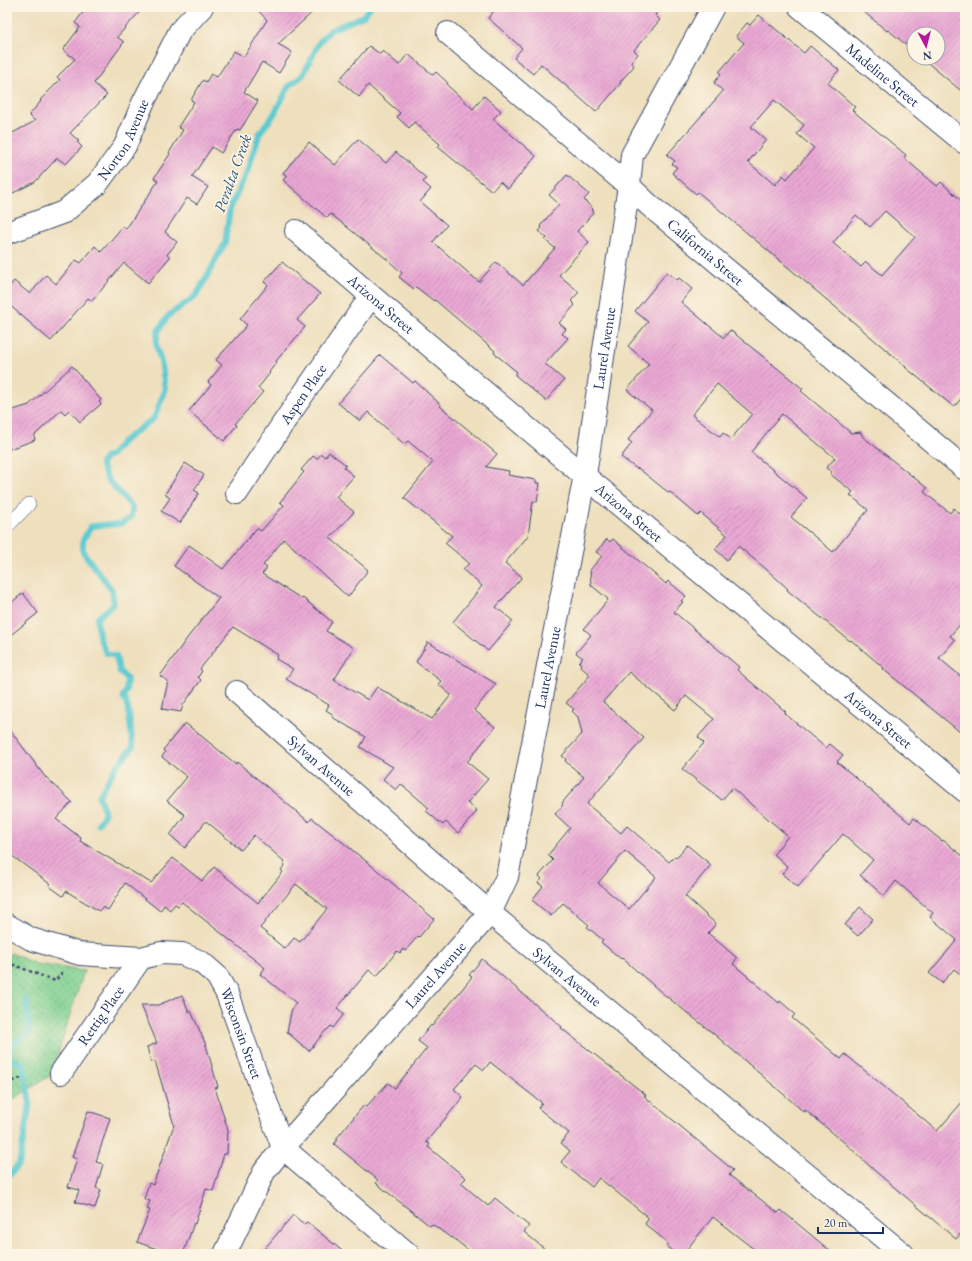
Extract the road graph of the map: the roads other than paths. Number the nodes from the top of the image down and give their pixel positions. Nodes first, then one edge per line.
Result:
1 (202, 7) edge
2 (713, 7) edge
3 (800, 7) edge
4 (448, 33) dead end
5 (965, 143) edge
6 (629, 186) junction
7 (296, 231) dead end
8 (7, 233) edge
9 (371, 296) junction
10 (965, 469) edge
11 (585, 475) junction
12 (237, 493) dead end
13 (29, 504) dead end
14 (7, 527) edge
15 (237, 692) dead end
16 (965, 791) edge
17 (490, 912) junction
18 (7, 925) edge
19 (141, 958) junction
20 (61, 1074) dead end
21 (283, 1148) junction
22 (225, 1254) edge
23 (408, 1254) edge
24 (903, 1254) edge

1 - 8 street, Norton Avenue
2 - 6 street, Laurel Avenue
3 - 5 street, Madeline Street
4 - 6 street, California Street
6 - 10 street, California Street
6 - 11 street, Laurel Avenue
7 - 9 street, Arizona Street
9 - 11 street, Arizona Street
9 - 12 street, Aspen Place
11 - 16 street, Arizona Street
11 - 17 street, Laurel Avenue
13 - 14 lane
15 - 17 street, Sylvan Avenue
17 - 21 street, Laurel Avenue
17 - 24 street, Sylvan Avenue
18 - 19 street, Wisconsin Street
19 - 20 street, Rettig Place
19 - 21 street, Wisconsin Street
21 - 22 street, Laurel Avenue
21 - 23 street, Wisconsin Street

